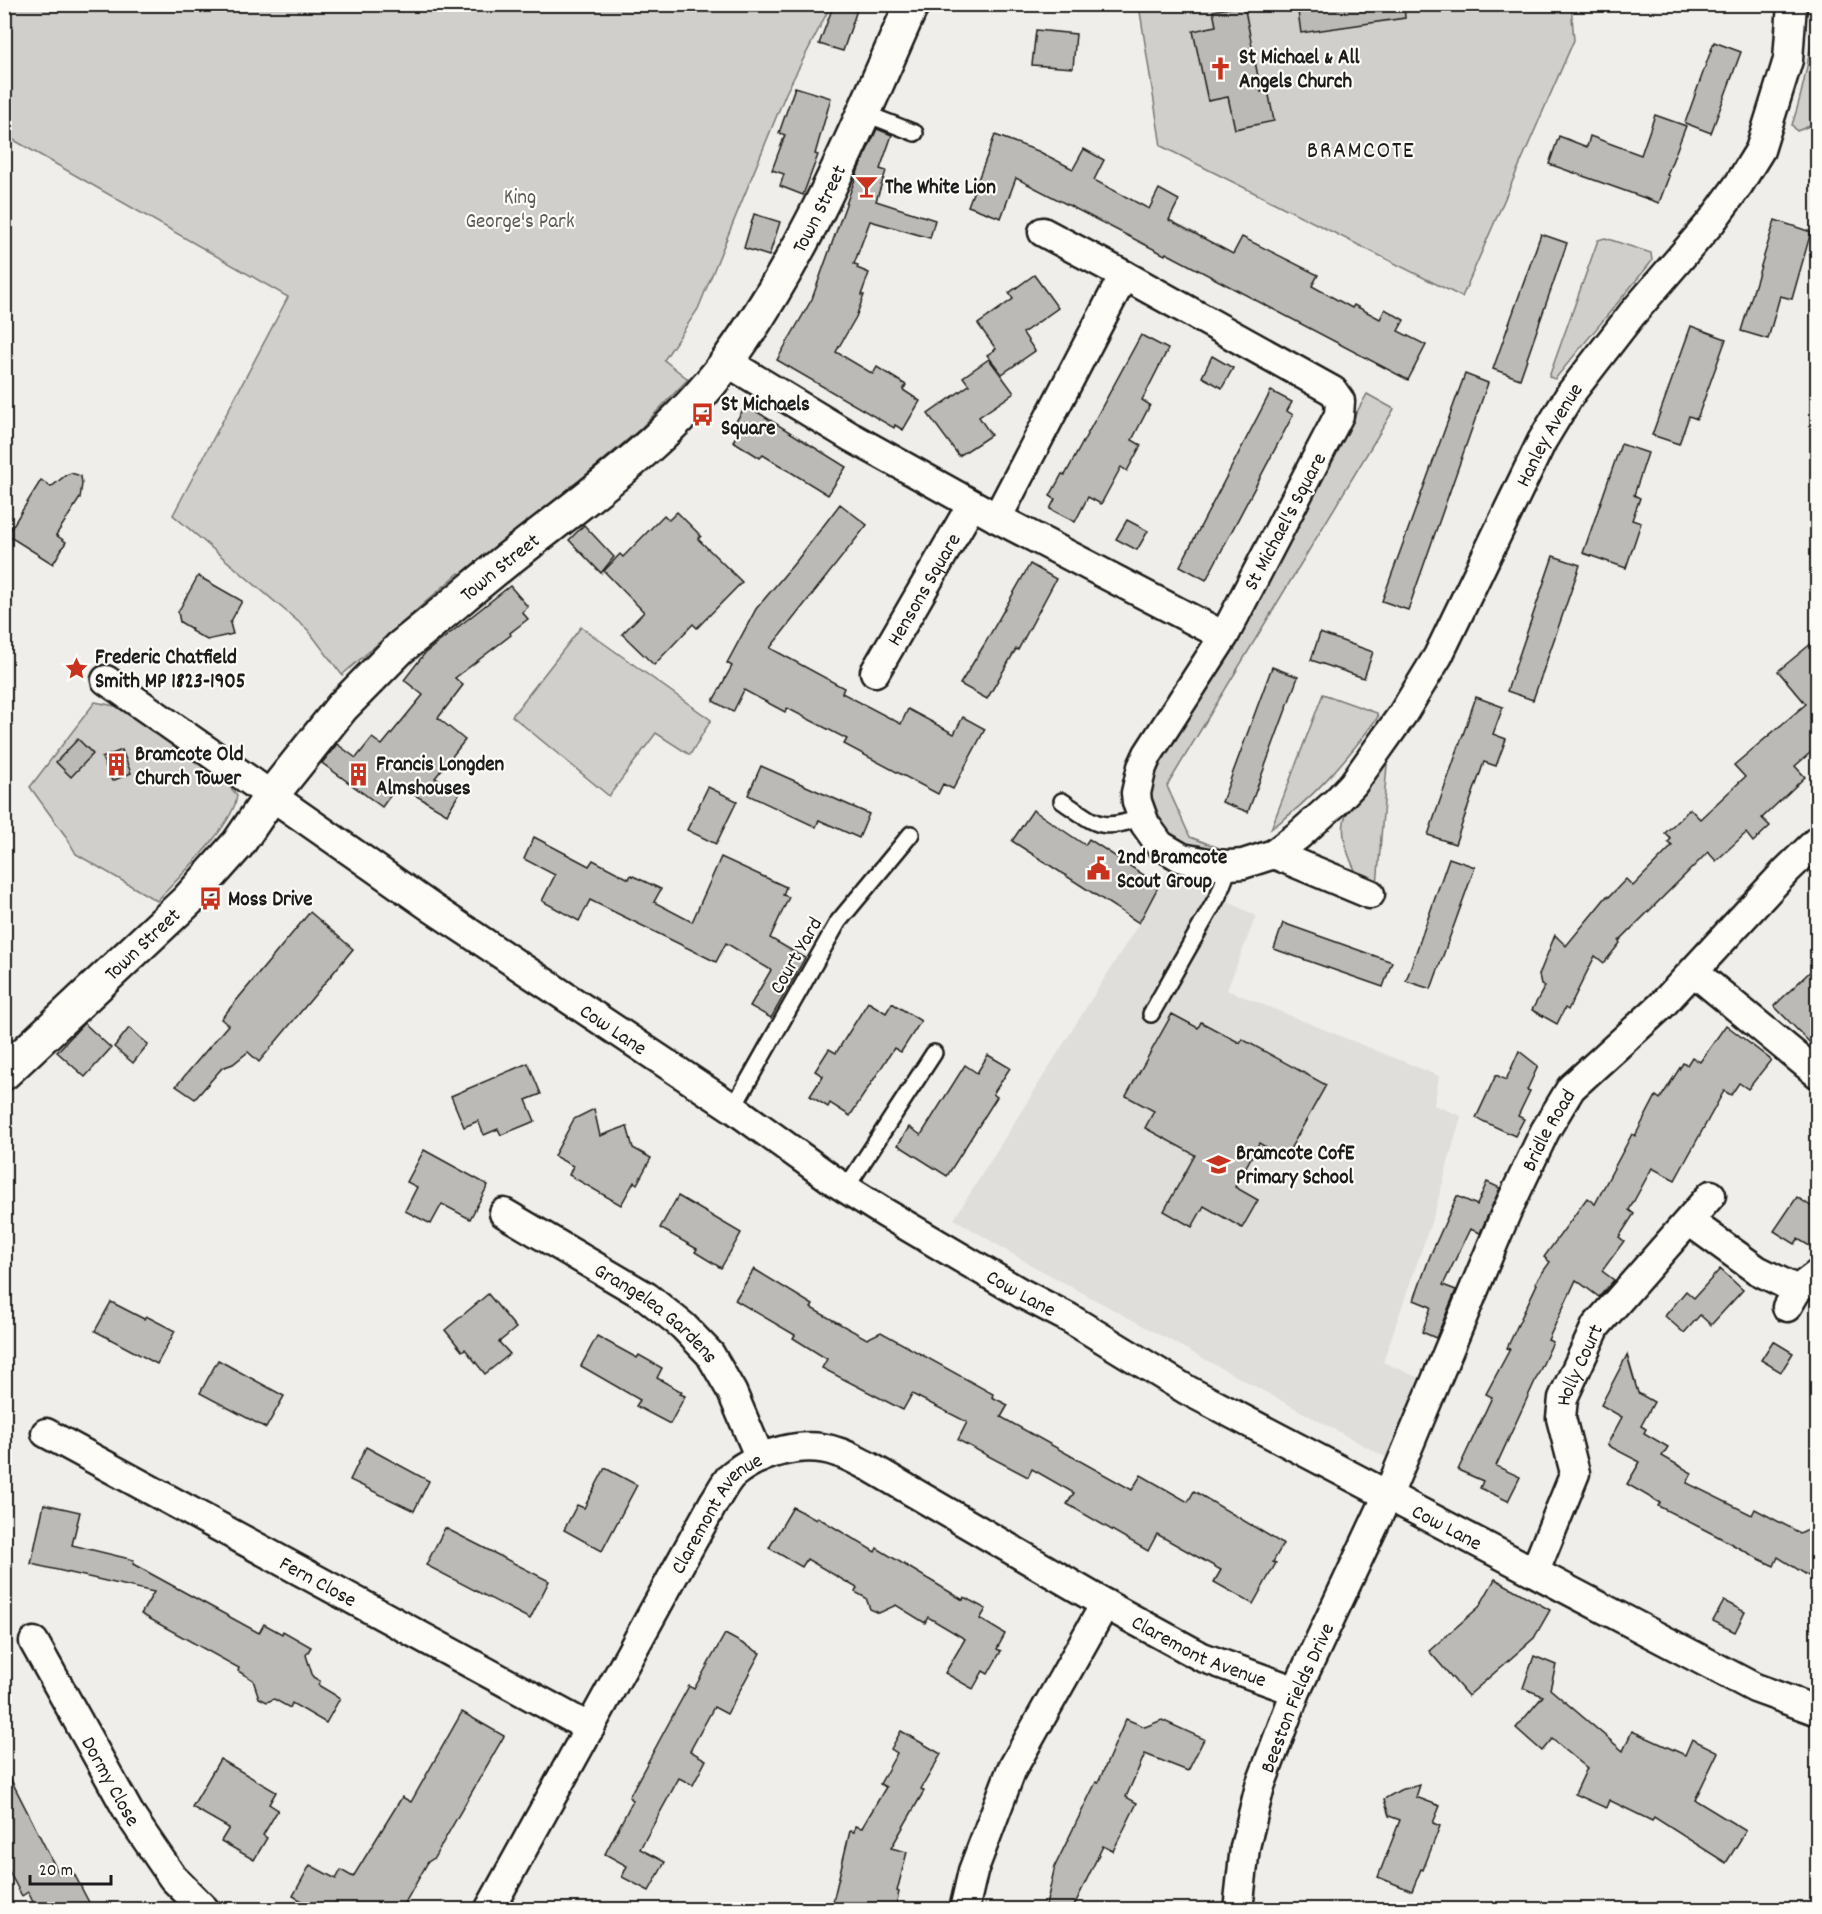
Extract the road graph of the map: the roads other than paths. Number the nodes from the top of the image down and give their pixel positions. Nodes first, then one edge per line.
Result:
1 (912, 4) edge
2 (1792, 4) edge
3 (864, 113) junction
4 (915, 133) dead end
5 (1043, 232) dead end
6 (1124, 275) junction
7 (727, 362) junction
8 (971, 506) junction
9 (997, 518) junction
10 (1224, 636) junction
11 (875, 672) dead end
12 (106, 680) dead end
13 (271, 796) junction
14 (1062, 801) dead end
15 (1143, 817) junction
16 (911, 834) dead end
17 (1818, 840) edge
18 (1274, 854) junction
19 (1230, 865) junction
20 (1370, 894) dead end
21 (1694, 972) junction
22 (1151, 1014) dead end
23 (934, 1053) dead end
24 (4, 1073) edge
25 (1818, 1074) edge
26 (733, 1108) junction
27 (846, 1188) junction
28 (1711, 1196) dead end
29 (504, 1213) dead end
30 (1689, 1221) junction
31 (1801, 1290) edge
32 (46, 1433) dead end
33 (760, 1458) junction
34 (1388, 1495) junction
35 (1535, 1571) junction
36 (1106, 1604) junction
37 (34, 1642) dead end
38 (1296, 1691) junction
39 (1818, 1711) edge
40 (590, 1728) junction
41 (205, 1910) edge
42 (489, 1910) edge
43 (964, 1910) edge
44 (1238, 1910) edge

1 - 3 street, Town Street
2 - 18 street, Hanley Avenue
3 - 4 lane
3 - 7 street, Town Street
5 - 6 street, St Michael's Square
6 - 9 street
6 - 10 street, St Michael's Square
7 - 8 street
7 - 13 street, Town Street
8 - 9 street
8 - 11 street, Hensons Square
9 - 10 street
10 - 15 street, Hanley Avenue
12 - 13 street
13 - 24 street, Town Street
13 - 26 street, Cow Lane
14 - 15 lane
15 - 19 street, Hanley Avenue
16 - 26 lane, Court Yard
17 - 21 street, Bridle Road
18 - 19 street, Hanley Avenue
18 - 20 street
19 - 22 lane
21 - 25 street
21 - 34 street, Bridle Road
23 - 27 lane
26 - 27 street, Cow Lane
27 - 34 street, Cow Lane
28 - 30 street, Holly Court
29 - 33 street, Grangelea Gardens
30 - 31 street
30 - 35 street, Holly Court
32 - 40 street, Fern Close
33 - 36 street, Claremont Avenue
33 - 40 street, Claremont Avenue
34 - 35 street, Cow Lane
34 - 38 street, Beeston Fields Drive
35 - 39 street, Cow Lane
36 - 38 street, Claremont Avenue
36 - 43 street
37 - 41 street, Dormy Close
38 - 44 street, Beeston Fields Drive
40 - 42 street, Claremont Avenue

